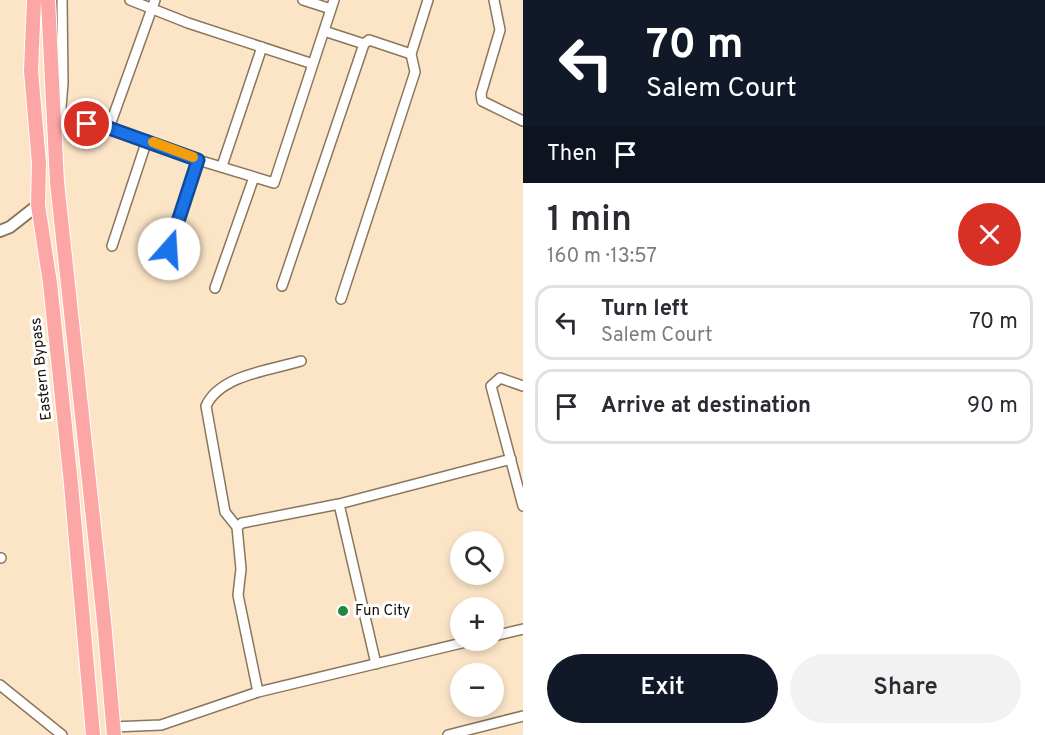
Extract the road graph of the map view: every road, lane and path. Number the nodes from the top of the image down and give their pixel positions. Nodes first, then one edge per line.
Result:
1 (34, 0) edge
2 (48, 0) edge
3 (62, 0) edge
4 (130, 0) edge
5 (303, 0) edge
6 (428, 0) edge
7 (494, 0) edge
8 (154, 4) edge
9 (332, 4) edge
10 (62, 20) junction
11 (48, 23) junction
12 (324, 31) junction
13 (364, 44) junction
14 (262, 47) junction
15 (411, 54) junction
16 (313, 64) junction
17 (523, 121) edge
18 (56, 123) junction
19 (109, 128) junction
20 (147, 140) junction
21 (198, 160) junction
22 (222, 166) junction
23 (254, 177) junction
24 (38, 205) junction
25 (0, 231) edge
26 (62, 236) junction
27 (43, 238) junction
28 (112, 246) dead end
29 (162, 268) dead end
30 (282, 286) dead end
31 (215, 288) dead end
32 (341, 299) dead end
33 (301, 361) dead end
34 (523, 386) edge
35 (511, 459) junction
36 (339, 504) junction
37 (523, 506) edge
38 (237, 527) junction
39 (523, 629) edge
40 (504, 634) edge
41 (450, 646) edge
42 (376, 664) junction
43 (0, 685) edge
44 (258, 692) junction
45 (523, 716) edge
46 (113, 731) edge
47 (62, 735) edge
48 (93, 735) edge
49 (448, 735) edge

1 - 24 main road, Eastern Bypass
2 - 11 main road
3 - 10 street
4 - 8 street
5 - 9 street
6 - 15 street
7 - 17 street
8 - 14 street
8 - 19 street
9 - 12 street
10 - 11 street
10 - 18 street
11 - 18 main road
12 - 13 street
12 - 16 street
13 - 15 street
13 - 30 street
14 - 16 street
14 - 22 street
15 - 32 street
16 - 23 street
18 - 19 street
18 - 26 main road
19 - 20 street
20 - 21 street
20 - 28 street
21 - 22 street
21 - 29 street
22 - 23 street
23 - 31 street
24 - 25 street
24 - 27 main road, Eastern Bypass
26 - 27 main road
26 - 46 main road
27 - 48 main road, Eastern Bypass
33 - 38 street
34 - 35 street
35 - 36 street
35 - 37 street
36 - 38 street
36 - 42 street
38 - 44 street
39 - 40 street
41 - 42 street
42 - 44 street
43 - 47 street
44 - 46 street
45 - 49 street

